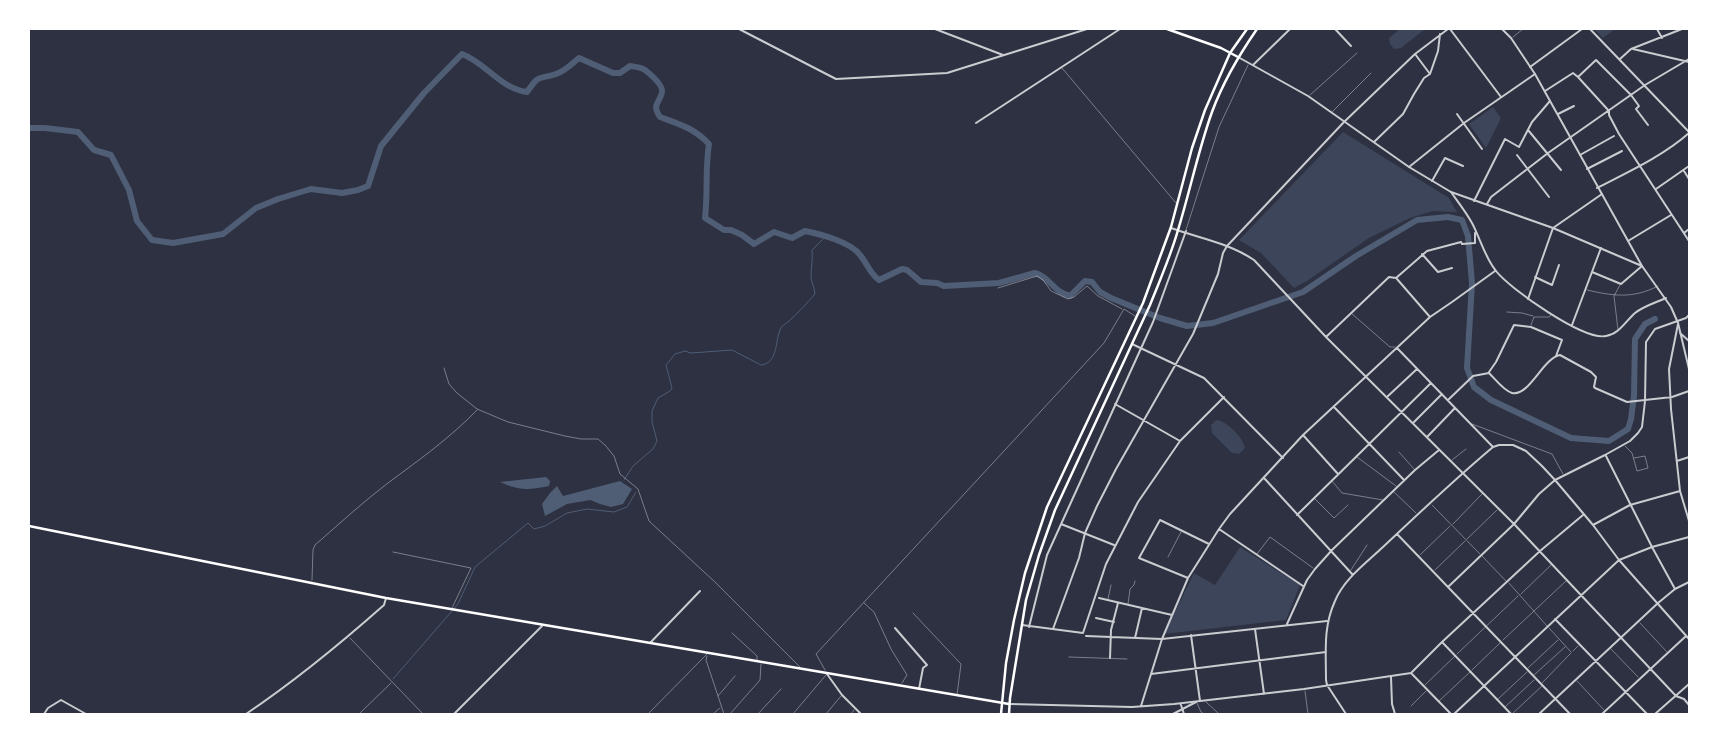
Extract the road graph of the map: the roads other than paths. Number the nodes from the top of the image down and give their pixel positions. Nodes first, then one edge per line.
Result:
1 (739, 29) edge
2 (935, 29) edge
3 (1087, 29) edge
4 (1120, 29) edge
5 (1167, 29) edge
6 (1247, 29) edge
7 (1257, 29) edge
8 (1290, 29) edge
9 (1335, 29) edge
10 (1449, 29) edge
11 (1502, 29) edge
12 (1523, 29) edge
13 (1582, 29) edge
14 (1590, 29) edge
15 (1657, 29) edge
16 (1682, 29) edge
17 (1440, 34) junction
18 (1511, 38) junction
19 (1662, 38) junction
20 (1351, 46) dead end
21 (1631, 49) junction
22 (1230, 53) junction
23 (1357, 53) dead end
24 (1415, 54) junction
25 (1003, 55) junction
26 (1238, 57) junction
27 (1620, 60) junction
28 (1689, 60) edge
29 (1686, 61) junction
30 (1248, 64) junction
31 (1253, 65) junction
32 (1530, 67) junction
33 (1062, 68) junction
34 (1371, 72) dead end
35 (1430, 74) junction
36 (1535, 74) junction
37 (1578, 77) junction
38 (1645, 85) junction
39 (1545, 91) junction
40 (1308, 96) junction
41 (1631, 96) junction
42 (1501, 97) junction
43 (1550, 100) junction
44 (1574, 106) dead end
45 (1205, 110) junction
46 (1609, 111) junction
47 (1212, 113) junction
48 (1331, 113) junction
49 (1457, 114) dead end
50 (1558, 114) junction
51 (1344, 122) junction
52 (976, 123) dead end
53 (1464, 123) junction
54 (1648, 125) dead end
55 (1528, 130) junction
56 (1689, 132) edge
57 (1614, 136) dead end
58 (1571, 139) junction
59 (1374, 142) junction
60 (1482, 149) dead end
61 (1622, 151) dead end
62 (1548, 153) junction
63 (1517, 155) dead end
64 (1580, 155) junction
65 (1640, 165) junction
66 (1463, 166) dead end
67 (1689, 166) edge
68 (1409, 167) junction
69 (1528, 169) junction
70 (1587, 169) junction
71 (1561, 170) dead end
72 (1684, 171) junction
73 (1689, 180) edge
74 (1432, 181) junction
75 (1597, 188) junction
76 (1655, 189) junction
77 (1450, 192) junction
78 (1602, 194) junction
79 (1549, 197) dead end
80 (1474, 200) junction
81 (1178, 204) junction
82 (1487, 205) junction
83 (1672, 214) junction
84 (1170, 227) junction
85 (1553, 228) junction
86 (1689, 229) edge
87 (1178, 230) junction
88 (1186, 231) junction
89 (1476, 231) junction
90 (1684, 232) junction
91 (1628, 241) junction
92 (1689, 241) edge
93 (1227, 246) junction
94 (1601, 248) junction
95 (1422, 254) junction
96 (1559, 266) dead end
97 (1642, 266) junction
98 (1452, 268) dead end
99 (1495, 271) junction
100 (1592, 272) junction
101 (1535, 277) junction
102 (1396, 278) junction
103 (1621, 284) junction
104 (1658, 286) junction
105 (998, 288) dead end
106 (1585, 290) junction
107 (1614, 296) junction
108 (1666, 298) junction
109 (1528, 300) junction
110 (1124, 310) junction
111 (1507, 312) dead end
112 (1351, 313) junction
113 (1552, 314) junction
114 (1689, 315) edge
115 (1137, 316) junction
116 (1430, 316) junction
117 (1534, 316) junction
118 (1678, 322) junction
119 (1572, 325) junction
120 (1531, 326) junction
121 (1618, 332) junction
122 (1680, 333) junction
123 (1326, 337) junction
124 (1689, 341) edge
125 (1132, 344) junction
126 (1397, 347) junction
127 (1142, 348) junction
128 (1556, 356) junction
129 (1176, 365) junction
130 (444, 368) dead end
131 (1417, 369) junction
132 (1689, 369) edge
133 (1489, 373) junction
134 (1366, 375) junction
135 (1106, 381) junction
136 (1431, 383) junction
137 (1113, 384) junction
138 (1689, 391) edge
139 (1442, 394) junction
140 (1224, 397) junction
141 (1387, 397) junction
142 (1672, 397) junction
143 (1448, 400) junction
144 (1645, 401) junction
145 (1115, 404) junction
146 (1334, 407) junction
147 (1456, 408) junction
148 (477, 409) junction
149 (1401, 412) junction
150 (1144, 421) junction
151 (1413, 423) junction
152 (1472, 424) junction
153 (1303, 435) junction
154 (1427, 437) junction
155 (1180, 441) junction
156 (1370, 444) junction
157 (1624, 444) junction
158 (1493, 447) junction
159 (1466, 449) dead end
160 (1439, 450) junction
161 (1399, 452) dead end
162 (1606, 455) junction
163 (1357, 457) junction
164 (1689, 457) edge
165 (1283, 458) junction
166 (1634, 458) junction
167 (1451, 461) junction
168 (1677, 462) junction
169 (1416, 470) junction
170 (1462, 473) junction
171 (1338, 474) junction
172 (1563, 474) junction
173 (1264, 478) junction
174 (1331, 480) junction
175 (1404, 480) junction
176 (1555, 480) junction
177 (1397, 487) junction
178 (1393, 491) junction
179 (1680, 491) junction
180 (1484, 493) junction
181 (1314, 498) junction
182 (1384, 501) junction
183 (1430, 504) junction
184 (1348, 505) dead end
185 (1630, 505) junction
186 (1498, 508) junction
187 (1298, 514) junction
188 (1583, 514) junction
189 (1417, 515) junction
190 (1689, 521) edge
191 (1060, 524) junction
192 (1514, 524) junction
193 (1452, 525) junction
194 (29, 526) edge
195 (1593, 526) junction
196 (1219, 529) junction
197 (1182, 531) junction
198 (1086, 533) junction
199 (1397, 534) junction
200 (1038, 535) junction
201 (1045, 537) junction
202 (1689, 537) edge
203 (1466, 540) junction
204 (1209, 544) junction
205 (1114, 545) junction
206 (1367, 545) dead end
207 (1652, 547) junction
208 (1332, 550) junction
209 (1540, 551) junction
210 (393, 552) dead end
211 (1256, 554) junction
212 (1481, 555) junction
213 (1419, 557) junction
214 (1168, 558) dead end
215 (1618, 560) junction
216 (1552, 564) junction
217 (1315, 569) junction
218 (1350, 572) junction
219 (1433, 572) junction
220 (1353, 575) junction
221 (1188, 578) junction
222 (1567, 580) junction
223 (1135, 581) dead end
224 (312, 582) junction
225 (1507, 582) junction
226 (1689, 582) edge
227 (1111, 585) dead end
228 (1304, 586) junction
229 (1448, 587) junction
230 (1675, 589) junction
231 (700, 591) dead end
232 (1581, 594) junction
233 (1519, 595) junction
234 (386, 598) junction
235 (1100, 598) dead end
236 (1108, 600) junction
237 (863, 602) junction
238 (1118, 603) junction
239 (1658, 603) junction
240 (1128, 605) junction
241 (1142, 608) junction
242 (451, 610) junction
243 (1534, 612) junction
244 (913, 613) dead end
245 (1473, 613) junction
246 (1172, 615) junction
247 (1096, 618) dead end
248 (1555, 619) junction
249 (1327, 621) junction
250 (1638, 621) junction
251 (1114, 622) junction
252 (1287, 624) junction
253 (1022, 625) junction
254 (542, 626) junction
255 (1547, 626) junction
256 (1029, 627) junction
257 (1485, 627) junction
258 (895, 628) dead end
259 (1053, 629) junction
260 (1255, 629) junction
261 (732, 633) dead end
262 (1191, 635) junction
263 (348, 636) junction
264 (1086, 636) dead end
265 (1686, 636) junction
266 (1110, 637) junction
267 (1135, 638) junction
268 (1621, 638) junction
269 (1689, 638) edge
270 (1162, 639) junction
271 (1559, 639) junction
272 (1442, 642) junction
273 (650, 643) junction
274 (1500, 643) junction
275 (1580, 645) junction
276 (1566, 646) junction
277 (1610, 648) junction
278 (1326, 652) junction
279 (1572, 652) junction
280 (1668, 653) junction
281 (707, 654) junction
282 (1456, 655) junction
283 (1515, 657) junction
284 (1069, 658) dead end
285 (1110, 658) junction
286 (1127, 659) dead end
287 (1260, 659) junction
288 (757, 662) junction
289 (1595, 662) junction
290 (762, 663) junction
291 (1650, 668) junction
292 (1195, 669) junction
293 (806, 670) junction
294 (1527, 670) junction
295 (1471, 671) junction
296 (1411, 673) junction
297 (827, 674) junction
298 (1151, 674) junction
299 (735, 676) dead end
300 (1391, 676) junction
301 (1534, 677) junction
302 (1639, 678) junction
303 (1576, 680) junction
304 (392, 682) junction
305 (1689, 684) edge
306 (1327, 685) junction
307 (1484, 685) junction
308 (1541, 685) junction
309 (901, 686) junction
310 (1424, 686) junction
311 (781, 688) dead end
312 (1304, 688) junction
313 (919, 689) junction
314 (1427, 690) junction
315 (1625, 692) junction
316 (1264, 694) junction
317 (842, 695) junction
318 (957, 695) junction
319 (1676, 696) junction
320 (717, 697) junction
321 (1555, 699) junction
322 (1497, 700) junction
323 (1198, 701) junction
324 (1205, 701) junction
325 (1438, 701) junction
326 (1002, 704) junction
327 (1009, 704) junction
328 (1181, 704) junction
329 (1689, 705) edge
330 (1141, 706) junction
331 (1411, 706) dead end
332 (721, 707) junction
333 (1182, 708) junction
334 (1504, 708) junction
335 (856, 709) junction
336 (1567, 711) junction
337 (1605, 711) junction
338 (44, 714) edge
339 (86, 714) edge
340 (246, 714) edge
341 (360, 714) edge
342 (423, 714) edge
343 (454, 714) edge
344 (648, 714) edge
345 (713, 714) edge
346 (724, 714) edge
347 (730, 714) edge
348 (758, 714) edge
349 (793, 714) edge
350 (826, 714) edge
351 (851, 714) edge
352 (861, 714) edge
353 (1001, 714) edge
354 (1009, 714) edge
355 (1173, 714) edge
356 (1184, 714) edge
357 (1204, 714) edge
358 (1220, 714) edge
359 (1308, 714) edge
360 (1346, 714) edge
361 (1395, 714) edge
362 (1452, 714) edge
363 (1512, 714) edge
364 (1539, 714) edge
365 (1563, 714) edge
366 (1570, 714) edge
367 (1602, 714) edge
368 (1647, 714) edge
369 (1656, 714) edge

1 - 25 street
2 - 25 street
3 - 25 street
4 - 33 street
5 - 22 main road
6 - 22 main road
7 - 26 main road
8 - 31 street
9 - 20 street
10 - 17 street
10 - 42 street
11 - 18 street
12 - 18 lane
13 - 32 street
14 - 27 street
15 - 19 street
16 - 19 street
17 - 24 street
17 - 35 street
18 - 32 street
19 - 21 street
21 - 27 street
21 - 29 street
22 - 26 main road
22 - 45 main road
23 - 40 lane
24 - 35 street
24 - 51 street
26 - 30 street
26 - 47 main road
27 - 38 street
28 - 29 street
29 - 38 street
30 - 31 street
30 - 88 lane
31 - 40 street
32 - 36 street
33 - 52 street
33 - 81 lane
34 - 48 lane
35 - 59 street
36 - 39 street
36 - 42 street
37 - 39 street
37 - 41 street
37 - 46 street
38 - 41 street
38 - 56 street
39 - 43 street
40 - 48 street
41 - 46 street
41 - 54 street
42 - 53 street
43 - 50 street
43 - 55 street
44 - 50 street
45 - 47 main road
45 - 81 main road
46 - 58 street
46 - 65 street
47 - 87 main road
48 - 51 street
49 - 53 street
50 - 58 street
51 - 59 street
51 - 93 street
53 - 60 street
53 - 68 street
55 - 62 street
55 - 80 street
56 - 65 street
57 - 64 street
58 - 62 street
58 - 64 street
59 - 68 street
61 - 70 street
62 - 69 street
62 - 71 street
63 - 69 street
64 - 70 street
65 - 75 street
65 - 76 street
66 - 74 street
67 - 72 street
68 - 74 street
69 - 79 street
69 - 82 street
70 - 75 street
72 - 73 street
72 - 76 street
74 - 77 street
75 - 78 street
76 - 83 street
77 - 80 street
77 - 89 street
78 - 85 street
78 - 91 street
80 - 82 street
81 - 84 main road
82 - 85 street
83 - 90 street
83 - 91 street
84 - 87 street
84 - 115 main road
85 - 94 street
85 - 101 street
86 - 90 street
87 - 88 street
87 - 125 main road
88 - 93 street
88 - 127 street
89 - 95 street
89 - 99 street
90 - 92 street
91 - 97 street
93 - 123 street
93 - 129 street
94 - 97 street
94 - 100 street
95 - 98 street
95 - 102 street
96 - 101 street
97 - 103 street
97 - 104 street
99 - 109 street
99 - 116 street
100 - 103 street
100 - 106 street
101 - 109 street
102 - 112 street
102 - 116 street
103 - 107 lane
104 - 107 lane
104 - 108 street
105 - 110 lane
106 - 107 lane
106 - 119 street
107 - 121 lane
108 - 118 street
108 - 121 street
109 - 113 street
110 - 115 lane
110 - 237 lane
111 - 117 lane
112 - 123 street
112 - 126 lane
113 - 117 lane
113 - 119 street
114 - 118 street
115 - 135 main road
116 - 126 street
117 - 120 lane
118 - 122 street
118 - 142 street
118 - 144 street
119 - 121 street
120 - 128 street
120 - 133 street
122 - 124 street
122 - 132 street
123 - 134 street
125 - 127 street
125 - 137 main road
126 - 131 street
126 - 134 street
127 - 129 street
127 - 145 street
128 - 133 street
128 - 144 street
129 - 140 street
129 - 150 street
130 - 148 lane
131 - 136 street
131 - 141 street
133 - 143 street
134 - 141 street
134 - 146 street
135 - 137 main road
135 - 200 main road
136 - 139 street
136 - 149 street
137 - 201 main road
138 - 142 street
139 - 143 street
139 - 151 street
140 - 155 street
140 - 165 street
141 - 149 street
142 - 144 street
142 - 168 street
143 - 147 street
144 - 157 street
145 - 150 street
145 - 191 street
146 - 153 street
146 - 156 street
147 - 152 street
147 - 154 street
148 - 224 lane
148 - 293 lane
149 - 151 street
149 - 156 street
150 - 155 street
150 - 198 street
151 - 154 street
152 - 158 street
152 - 172 lane
153 - 165 street
153 - 171 street
154 - 160 street
155 - 205 street
156 - 163 street
156 - 175 street
157 - 162 street
157 - 166 lane
158 - 170 street
158 - 176 street
159 - 167 lane
160 - 167 street
160 - 169 street
161 - 169 lane
162 - 172 street
162 - 185 street
163 - 171 street
163 - 177 lane
164 - 168 street
165 - 173 street
166 - 166 lane
167 - 170 street
168 - 179 street
169 - 175 street
170 - 180 street
170 - 183 street
171 - 174 street
172 - 176 street
173 - 187 street
173 - 196 street
174 - 181 street
174 - 182 lane
175 - 177 street
176 - 188 street
176 - 192 street
177 - 178 street
178 - 182 street
178 - 189 lane
179 - 185 street
179 - 190 street
180 - 186 street
180 - 193 lane
181 - 184 lane
181 - 187 street
182 - 208 street
183 - 189 street
183 - 193 lane
185 - 195 street
185 - 207 street
186 - 192 street
186 - 203 lane
187 - 208 street
188 - 195 street
188 - 209 street
189 - 199 street
191 - 198 street
191 - 256 street
192 - 209 street
192 - 212 street
193 - 203 lane
193 - 213 lane
194 - 224 main road
195 - 215 street
196 - 204 street
196 - 211 street
197 - 204 street
197 - 214 lane
197 - 221 street
198 - 205 street
198 - 259 street
199 - 213 street
199 - 220 street
200 - 201 main road
200 - 326 main road
201 - 253 main road
202 - 207 street
203 - 212 lane
203 - 219 lane
204 - 221 street
205 - 259 street
206 - 218 lane
207 - 215 street
207 - 230 street
208 - 217 street
208 - 218 street
209 - 216 street
209 - 225 street
210 - 242 lane
211 - 217 lane
211 - 228 street
212 - 225 lane
212 - 229 street
213 - 219 street
215 - 232 street
215 - 239 street
216 - 222 street
216 - 233 lane
217 - 228 street
218 - 220 street
219 - 229 street
220 - 249 street
221 - 246 street
222 - 232 street
222 - 243 lane
223 - 240 lane
224 - 234 main road
225 - 233 lane
225 - 245 street
226 - 230 street
227 - 236 lane
228 - 252 street
229 - 245 street
230 - 239 street
231 - 273 street
232 - 248 street
232 - 268 street
233 - 243 lane
233 - 257 lane
234 - 242 main road
234 - 263 street
235 - 236 street
236 - 238 street
237 - 297 lane
237 - 309 lane
238 - 240 street
238 - 251 street
239 - 250 street
239 - 265 street
240 - 241 street
241 - 246 street
241 - 267 street
242 - 254 main road
243 - 255 lane
243 - 274 lane
244 - 318 lane
245 - 257 street
245 - 272 street
246 - 270 street
247 - 251 street
248 - 255 street
248 - 275 street
249 - 252 street
249 - 278 street
250 - 268 street
250 - 280 lane
251 - 266 street
252 - 260 street
253 - 256 street
253 - 327 main road
254 - 273 main road
254 - 343 street
255 - 271 lane
255 - 283 street
256 - 259 street
257 - 274 street
257 - 282 lane
258 - 313 street
260 - 262 street
260 - 287 street
261 - 288 lane
262 - 270 street
262 - 292 street
263 - 304 lane
263 - 340 street
264 - 266 street
265 - 269 street
265 - 280 street
266 - 267 street
266 - 285 street
267 - 270 street
268 - 277 street
268 - 291 street
270 - 298 street
271 - 276 lane
271 - 294 lane
272 - 282 street
272 - 296 street
273 - 281 main road
274 - 283 street
274 - 295 lane
275 - 279 lane
275 - 289 street
276 - 279 lane
276 - 301 lane
277 - 289 street
277 - 302 lane
278 - 287 street
278 - 306 street
279 - 308 lane
280 - 291 street
281 - 288 main road
281 - 320 lane
281 - 344 lane
282 - 295 street
282 - 310 lane
283 - 294 street
283 - 307 street
284 - 285 lane
285 - 286 lane
287 - 292 street
287 - 316 street
288 - 290 main road
289 - 303 street
289 - 315 street
290 - 293 main road
290 - 347 lane
291 - 302 street
291 - 319 street
292 - 298 street
292 - 323 street
293 - 297 main road
294 - 301 street
294 - 322 lane
295 - 307 street
295 - 325 lane
296 - 300 street
296 - 310 street
297 - 309 main road
297 - 317 street
297 - 349 lane
298 - 330 street
299 - 320 lane
300 - 306 street
300 - 361 street
301 - 308 street
301 - 334 lane
302 - 315 street
303 - 321 street
303 - 337 lane
304 - 341 lane
304 - 342 lane
305 - 319 street
306 - 312 street
306 - 360 street
307 - 322 street
307 - 362 street
308 - 321 street
308 - 363 lane
309 - 313 main road
310 - 314 street
311 - 348 lane
312 - 316 street
312 - 359 lane
313 - 318 main road
314 - 325 street
314 - 331 lane
315 - 337 street
315 - 368 street
316 - 324 street
317 - 335 street
317 - 350 lane
318 - 326 main road
319 - 329 street
319 - 369 street
320 - 332 lane
321 - 336 street
321 - 364 street
322 - 334 street
323 - 324 street
323 - 328 street
323 - 333 street
323 - 357 lane
324 - 358 lane
325 - 362 street
326 - 327 main road
326 - 353 main road
327 - 330 street
327 - 354 main road
328 - 330 street
328 - 333 street
332 - 345 lane
332 - 346 lane
333 - 355 street
333 - 356 street
334 - 363 street
335 - 351 lane
335 - 352 street
336 - 365 lane
336 - 366 street
337 - 367 street
338 - 339 street

